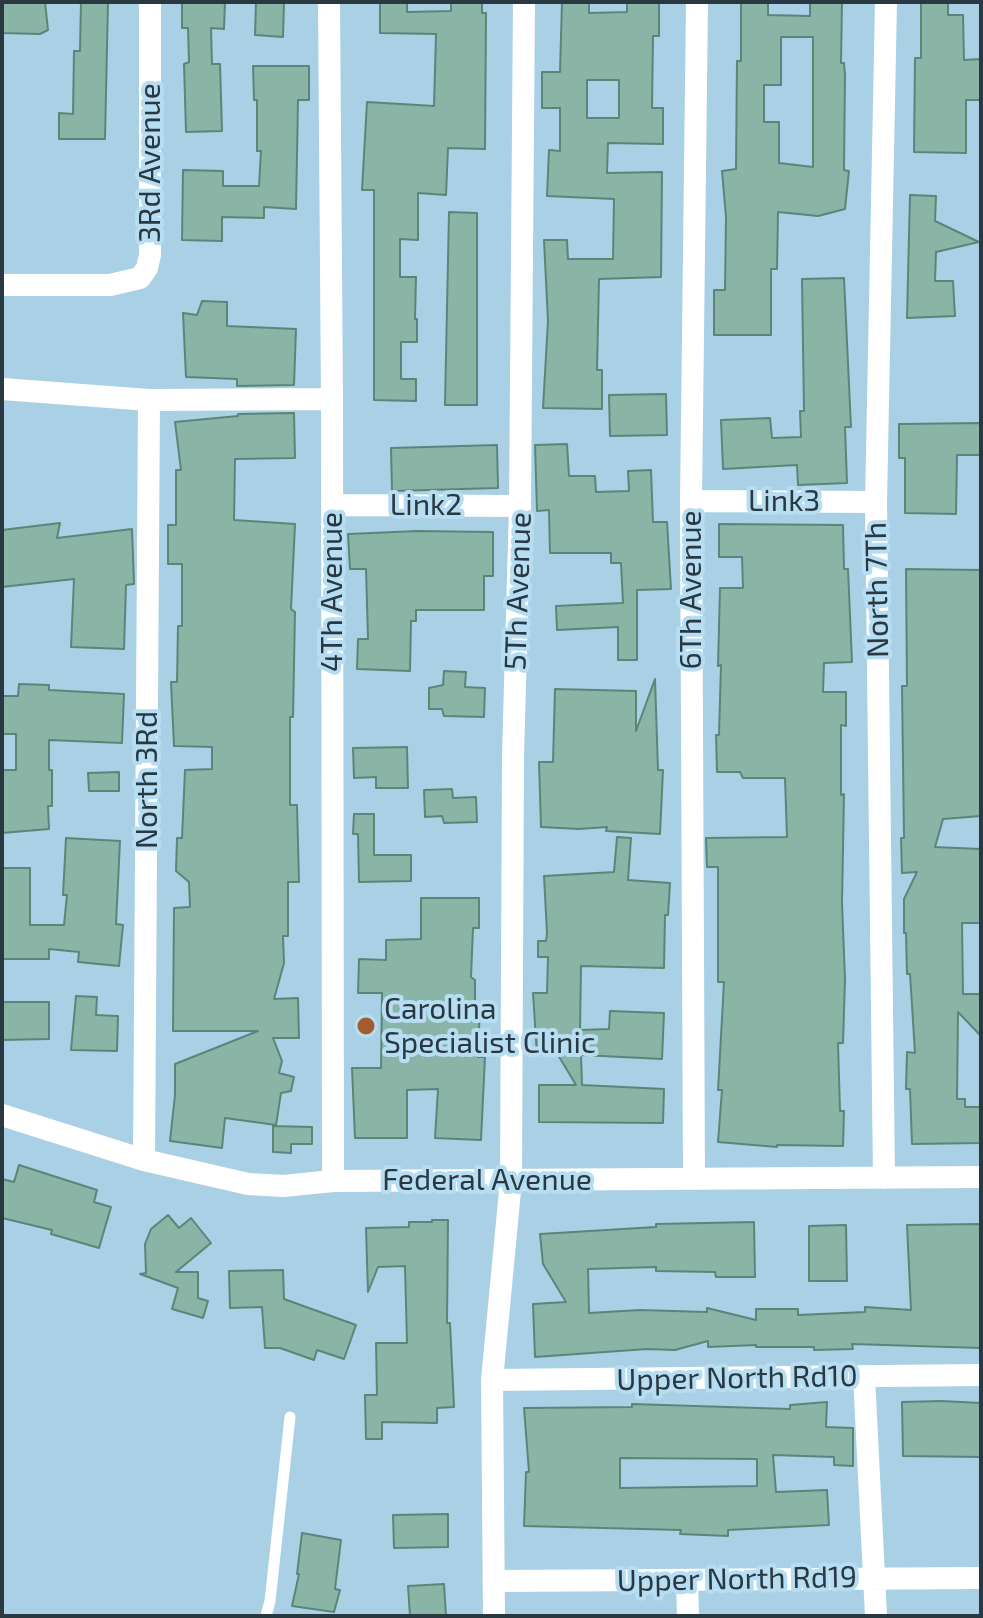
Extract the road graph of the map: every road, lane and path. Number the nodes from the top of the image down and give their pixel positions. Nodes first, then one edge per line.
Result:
1 (150, 2) edge
2 (329, 2) edge
3 (524, 2) edge
4 (697, 2) edge
5 (886, 2) edge
6 (2, 285) edge
7 (2, 389) edge
8 (332, 399) junction
9 (149, 400) junction
10 (691, 501) junction
11 (876, 502) junction
12 (332, 505) junction
13 (520, 506) junction
14 (2, 1115) edge
15 (144, 1160) junction
16 (981, 1177) edge
17 (694, 1178) junction
18 (884, 1178) junction
19 (511, 1180) junction
20 (333, 1181) junction
21 (981, 1375) edge
22 (864, 1376) junction
23 (492, 1380) junction
24 (290, 1417) dead end
25 (876, 1578) junction
26 (981, 1578) edge
27 (687, 1580) junction
28 (494, 1581) junction
29 (266, 1616) edge
30 (494, 1616) edge
31 (688, 1616) edge
32 (876, 1616) edge

1 - 6 street, 3Rd Avenue
2 - 8 street, 4Th Avenue
3 - 13 street, 5Th Avenue
4 - 10 street, 6Th Avenue
5 - 11 street, North 7Th
7 - 9 street
8 - 9 street
8 - 12 street, 4Th Avenue
9 - 15 street, North 3Rd
10 - 11 street, Link3
10 - 17 street, 6Th Avenue
11 - 18 street, North 7Th
12 - 13 street, Link2
12 - 20 street, 4Th Avenue
13 - 19 street, 5Th Avenue
14 - 15 street, Federal Avenue
15 - 20 street, Federal Avenue
16 - 18 street, Federal Avenue
17 - 18 street, Federal Avenue
17 - 19 street, Federal Avenue
19 - 20 street, Federal Avenue
19 - 23 street, 5Th Avenue
21 - 22 street, Upper North Rd10
22 - 23 street, Upper North Rd10
22 - 25 street
23 - 28 street, 5Th Avenue
24 - 29 lane
25 - 26 street, Upper North Rd19
25 - 27 street, Upper North Rd19
25 - 32 street
27 - 28 street, Upper North Rd19
27 - 31 street
28 - 30 street, 5Th Avenue

